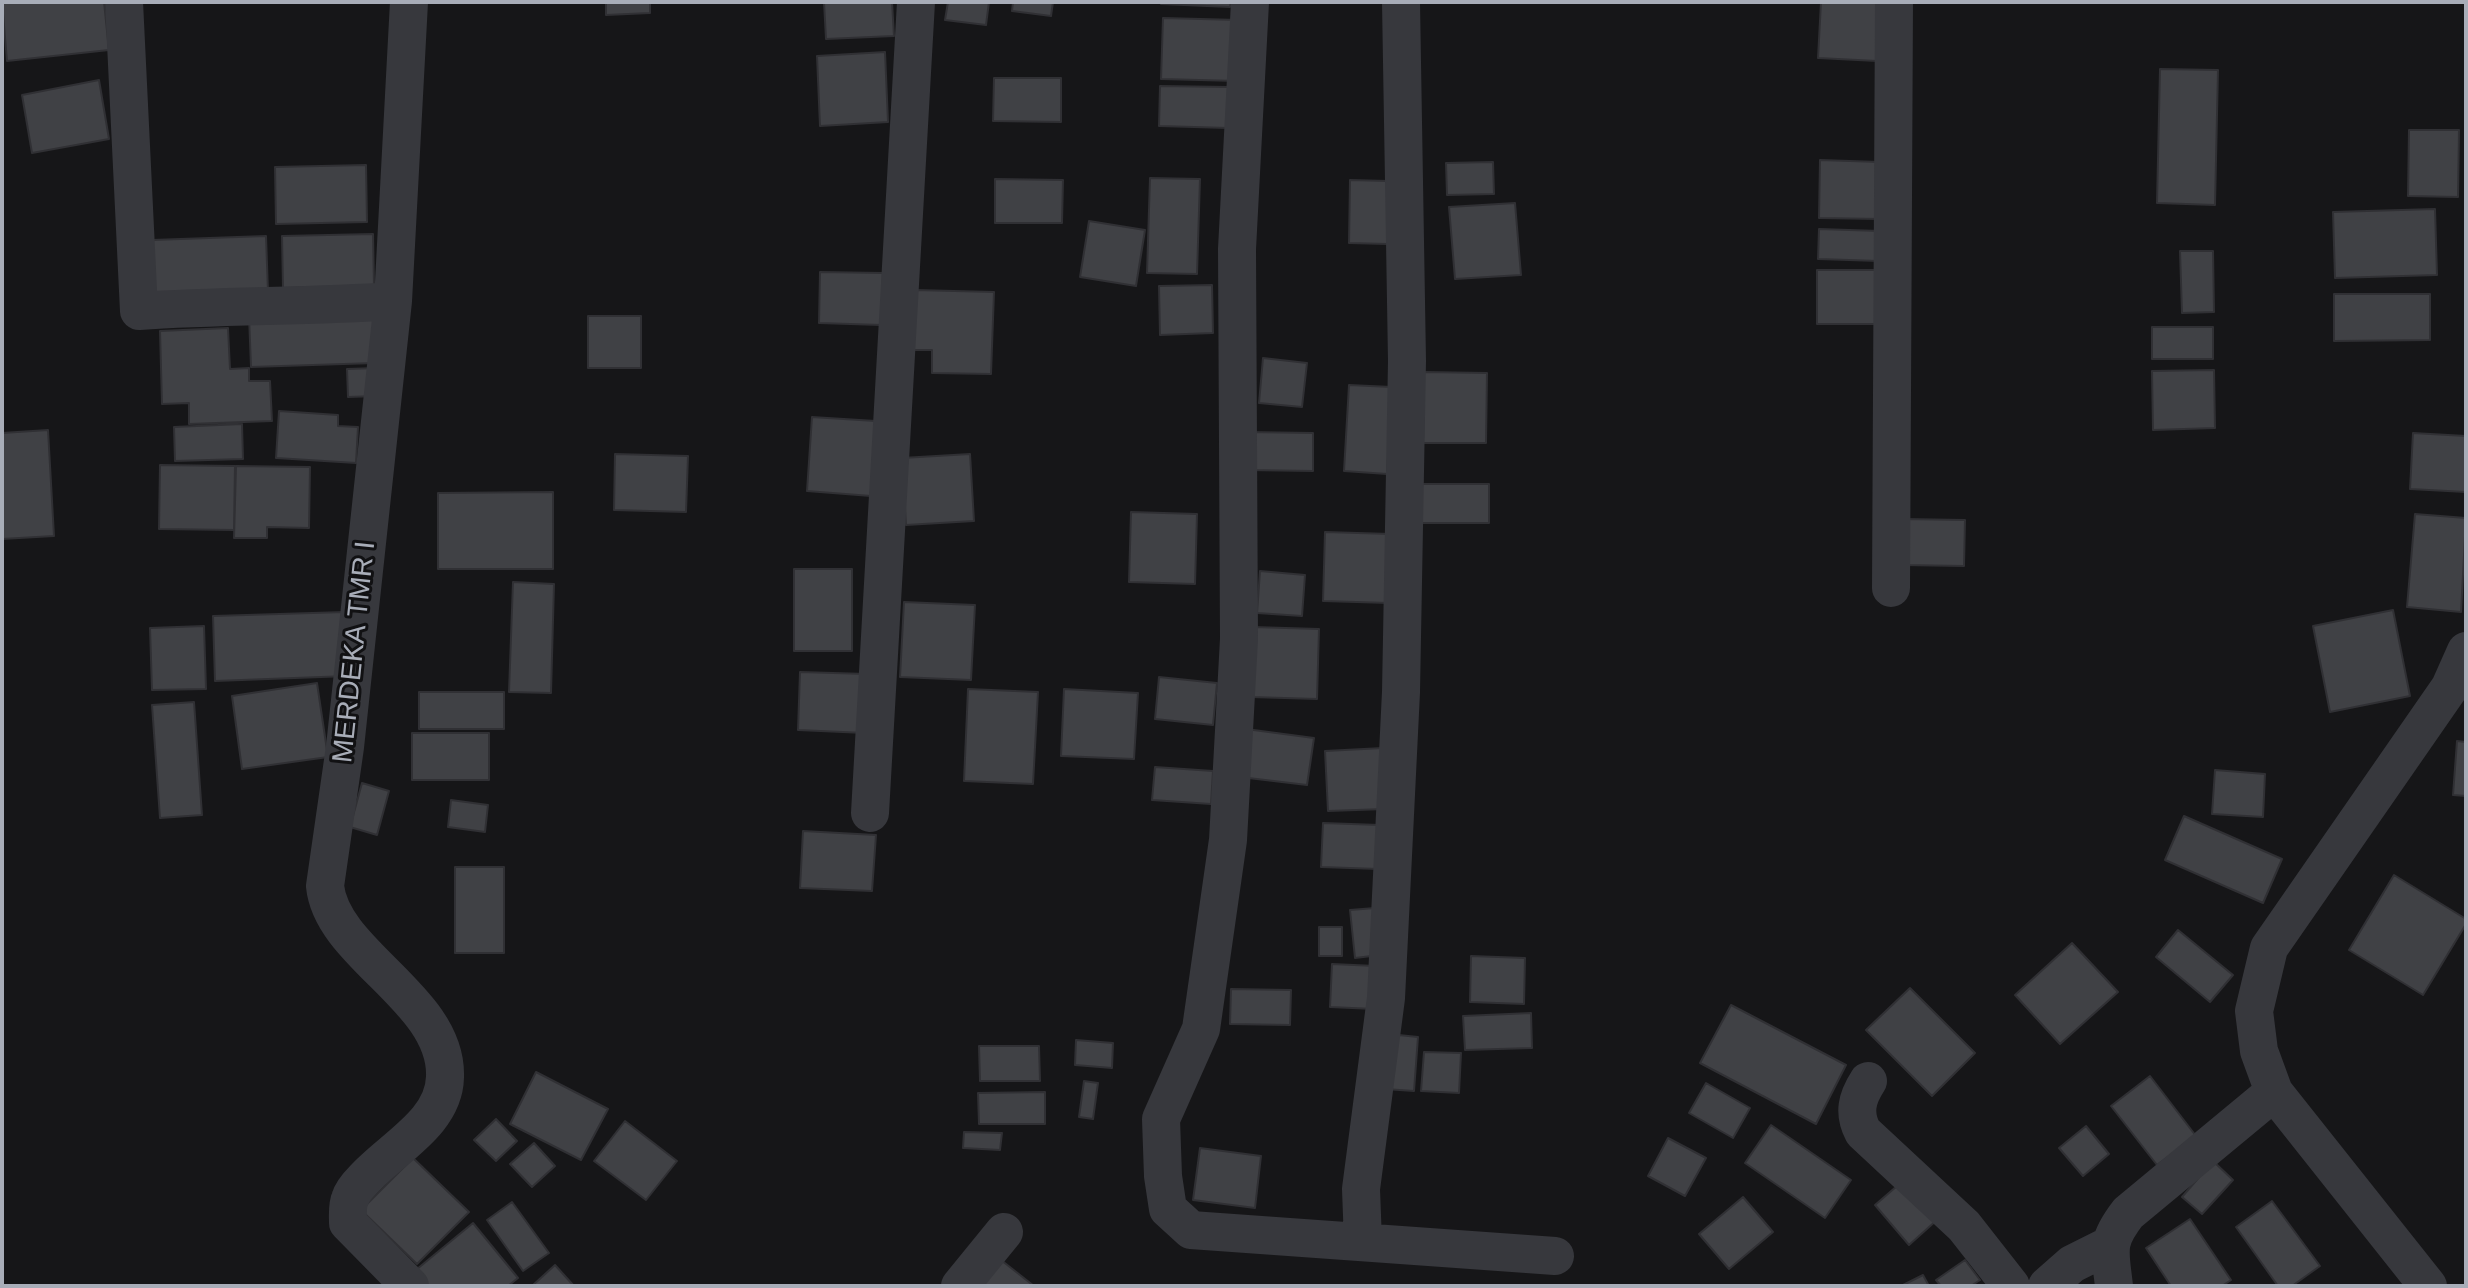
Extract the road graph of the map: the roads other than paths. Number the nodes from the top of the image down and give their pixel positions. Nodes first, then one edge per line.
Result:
1 (124, 2) edge
2 (409, 2) edge
3 (916, 2) edge
4 (1250, 2) edge
5 (1401, 2) edge
6 (1894, 2) edge
7 (393, 301) junction
8 (1891, 588) dead end
9 (2466, 651) edge
10 (870, 813) dead end
11 (1868, 1081) dead end
12 (2274, 1092) junction
13 (1004, 1232) dead end
14 (1363, 1242) junction
15 (2110, 1245) junction
16 (1555, 1256) dead end
17 (410, 1286) edge
18 (960, 1286) edge
19 (2011, 1286) edge
20 (2047, 1286) edge
21 (2114, 1286) edge
22 (2428, 1286) edge

1 - 7 street
2 - 7 street, MERDEKA TMR I
3 - 10 street
4 - 14 street
5 - 14 street
6 - 8 street
7 - 17 street, MERDEKA TMR I
9 - 12 street
11 - 19 street
12 - 15 street
12 - 22 street
13 - 18 street
14 - 16 street
15 - 20 street
15 - 21 street

